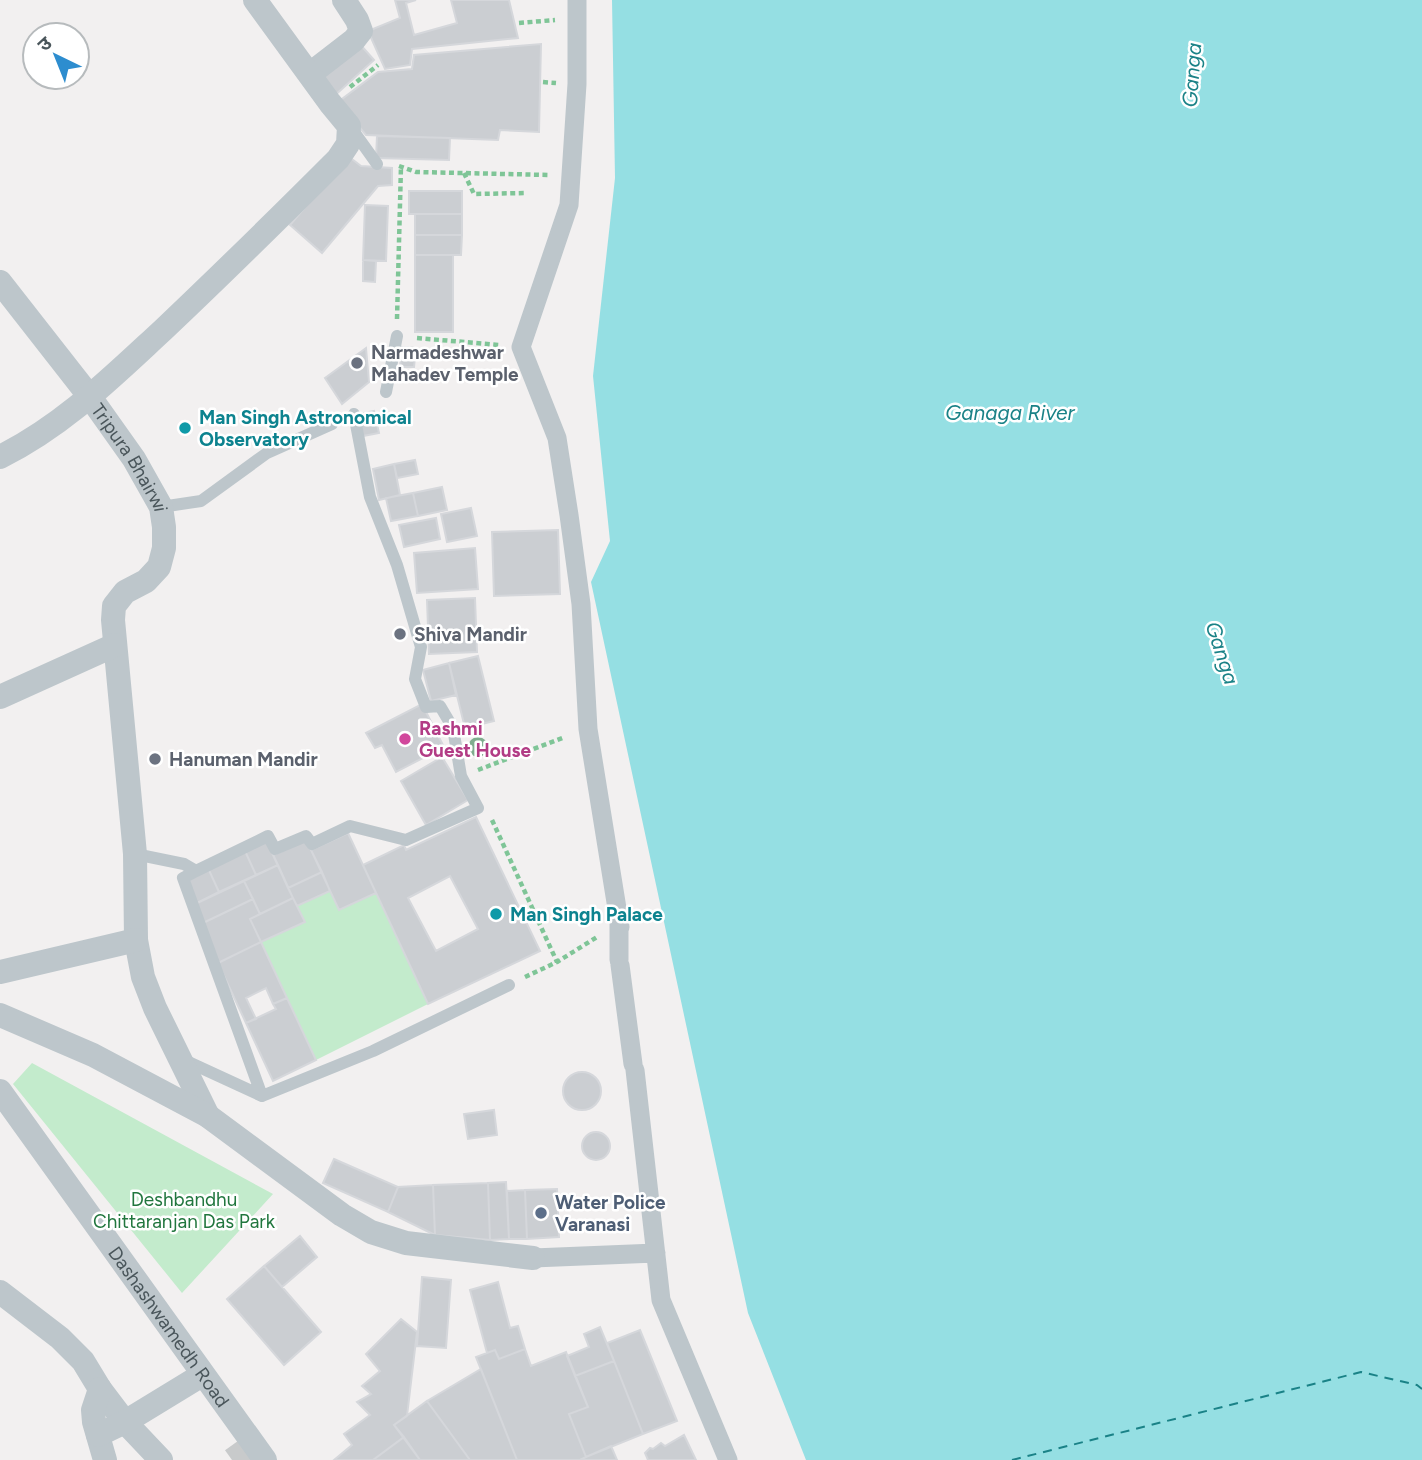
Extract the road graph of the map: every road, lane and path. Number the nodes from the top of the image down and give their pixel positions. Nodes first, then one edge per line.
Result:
1 (255, 0) edge
2 (344, 0) edge
3 (577, 9) edge
4 (519, 23) dead end
5 (378, 65) dead end
6 (310, 74) junction
7 (330, 103) junction
8 (349, 126) junction
9 (377, 164) joint
10 (401, 166) junction
11 (464, 173) junction
12 (571, 175) junction
13 (526, 193) dead end
14 (0, 282) edge
15 (397, 336) junction
16 (521, 346) junction
17 (386, 392) dead end
18 (90, 397) junction
19 (354, 414) dead end
20 (332, 424) dead end
21 (0, 457) edge
22 (161, 507) junction
23 (116, 645) junction
24 (0, 698) edge
25 (587, 729) junction
26 (461, 776) junction
27 (478, 808) junction
28 (135, 854) junction
29 (196, 871) junction
30 (619, 924) junction
31 (136, 940) junction
32 (557, 962) junction
33 (0, 972) edge
34 (509, 985) joint
35 (0, 1015) edge
36 (180, 1059) junction
37 (0, 1091) edge
38 (261, 1096) junction
39 (208, 1116) junction
40 (656, 1253) junction
41 (533, 1258) joint
42 (4, 1301) edge
43 (202, 1375) junction
44 (100, 1389) junction
45 (125, 1422) junction
46 (98, 1436) junction
47 (104, 1460) edge
48 (161, 1460) edge
49 (265, 1460) edge
50 (728, 1460) edge

1 - 6 street
2 - 6 street
3 - 4 path
3 - 12 street
5 - 7 path
6 - 7 street
7 - 8 street
8 - 9 lane
8 - 18 street
9 - 10 path
10 - 11 path
10 - 15 path
11 - 12 path
11 - 13 path
12 - 16 street
14 - 18 street, Tripura Bhairwi
15 - 16 path
15 - 17 lane
16 - 25 street
18 - 21 street
18 - 22 street, Tripura Bhairwi
19 - 26 lane
20 - 22 lane
22 - 23 street, Tripura Bhairwi
23 - 24 street
23 - 28 street
25 - 26 path
25 - 30 street
26 - 27 lane
27 - 29 lane
27 - 32 path
28 - 29 lane
28 - 31 street
29 - 38 lane
30 - 32 path
30 - 40 street
31 - 33 street
31 - 36 street
32 - 34 path
34 - 38 lane
35 - 39 street
36 - 38 lane
36 - 39 street
37 - 43 street, Dashashwamedh Road
39 - 41 street
40 - 41 street
40 - 50 street
42 - 44 street
43 - 45 street
43 - 49 street, Dashashwamedh Road
44 - 45 street
44 - 46 street
45 - 46 street
45 - 48 street
46 - 47 street

